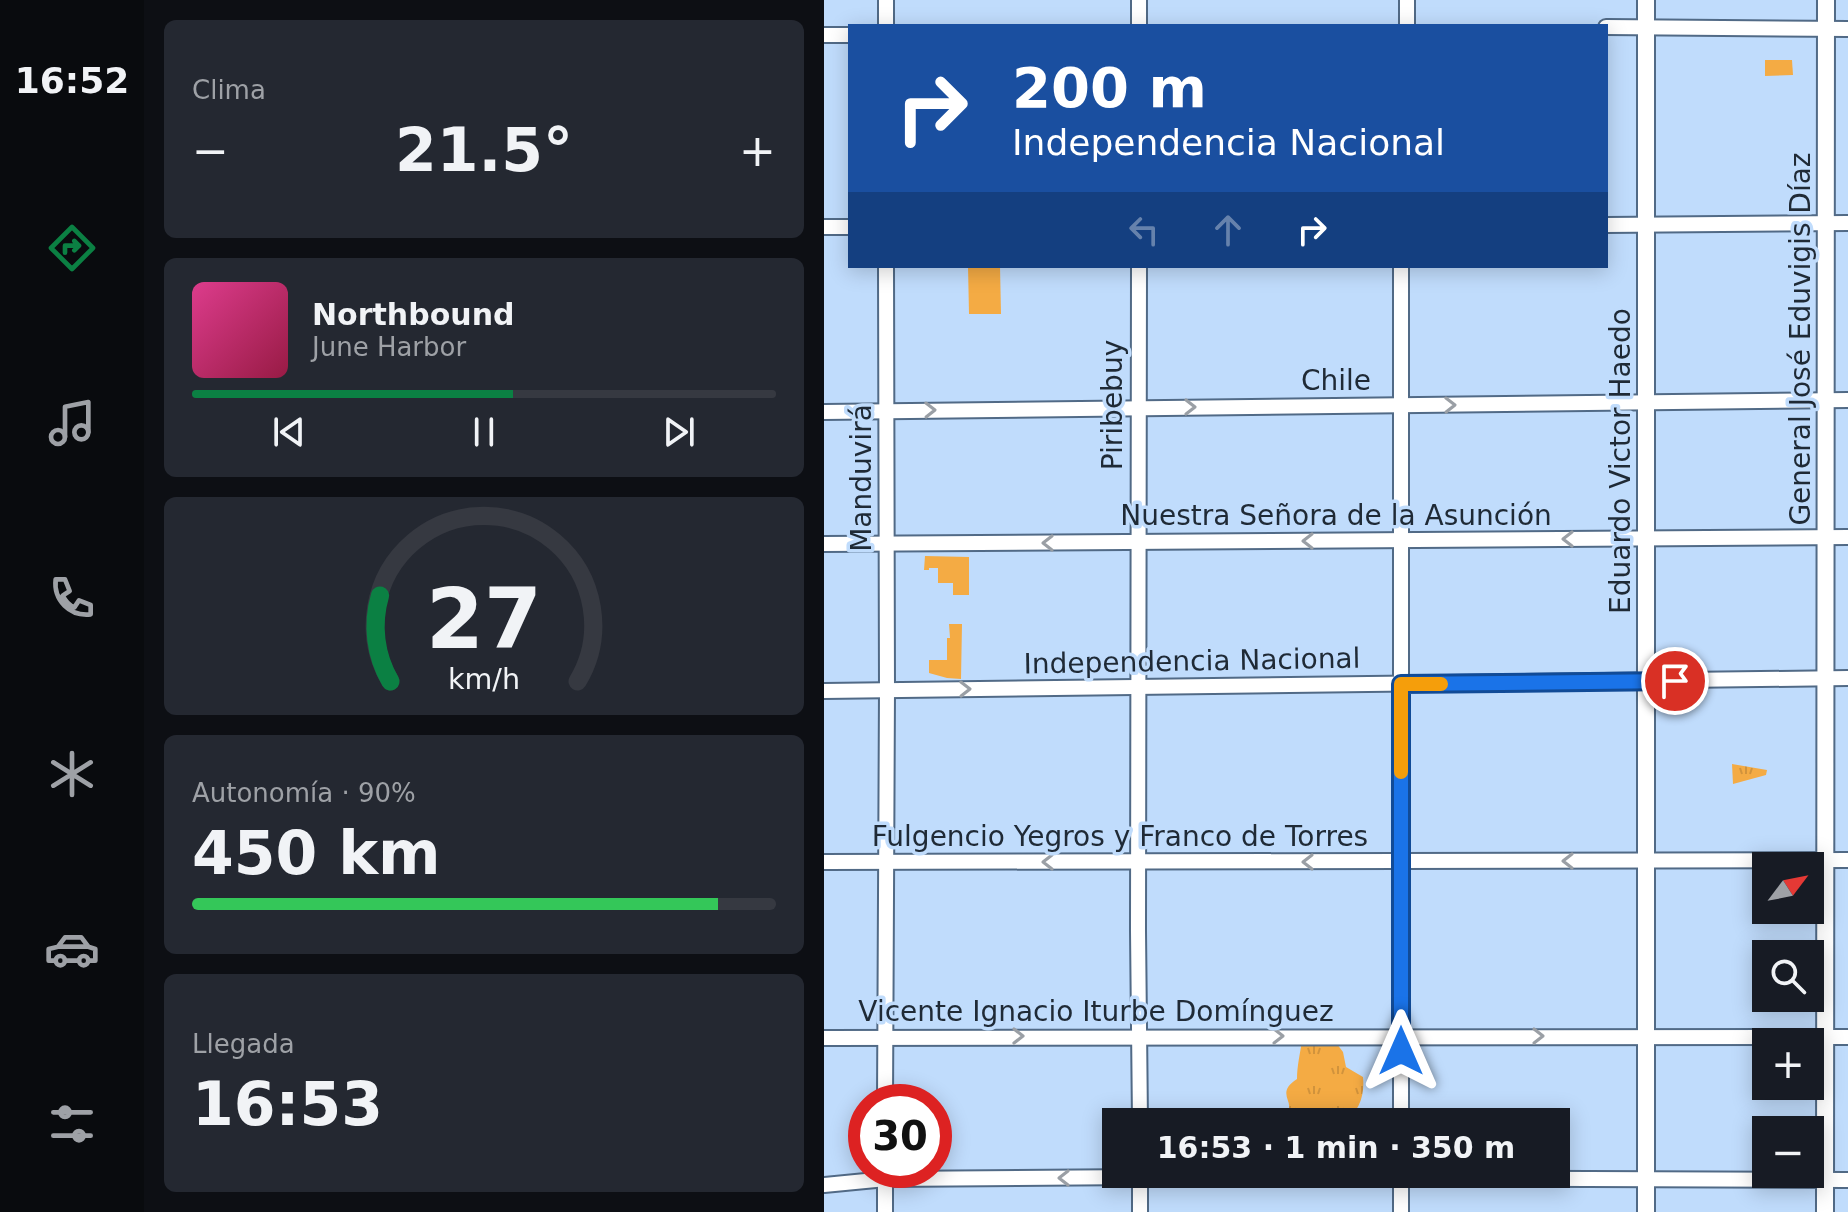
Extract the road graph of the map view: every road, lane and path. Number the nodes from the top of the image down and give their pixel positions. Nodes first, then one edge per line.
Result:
1 (886, 0) edge
2 (1139, 0) edge
3 (1407, 0) edge
4 (1646, 0) edge
5 (1826, 0) edge
6 (886, 24) edge
7 (1139, 24) edge
8 (1407, 24) edge
9 (1608, 27) edge
10 (1645, 27) junction
11 (1826, 29) junction
12 (1848, 29) edge
13 (824, 35) edge
14 (848, 35) edge
15 (1826, 223) junction
16 (1848, 223) edge
17 (1608, 225) edge
18 (1646, 225) junction
19 (824, 227) edge
20 (848, 227) edge
21 (886, 268) edge
22 (1139, 268) edge
23 (1401, 268) edge
24 (1826, 400) junction
25 (1848, 400) edge
26 (1646, 402) junction
27 (1400, 406) junction
28 (1138, 407) junction
29 (887, 411) junction
30 (824, 412) edge
31 (1826, 537) junction
32 (1848, 537) edge
33 (1646, 538) junction
34 (1401, 540) junction
35 (1138, 542) junction
36 (824, 544) edge
37 (887, 544) junction
38 (1826, 678) junction
39 (1848, 678) edge
40 (1645, 681) junction
41 (1401, 684) junction
42 (1138, 687) junction
43 (887, 690) junction
44 (824, 691) edge
45 (1646, 860) junction
46 (1826, 860) junction
47 (1848, 860) edge
48 (886, 861) junction
49 (824, 862) edge
50 (1138, 862) junction
51 (1401, 862) junction
52 (884, 1036) junction
53 (1139, 1036) junction
54 (1401, 1036) junction
55 (1646, 1036) junction
56 (1826, 1036) junction
57 (1848, 1037) edge
58 (824, 1038) edge
59 (885, 1084) edge
60 (1140, 1108) edge
61 (1401, 1108) edge
62 (952, 1175) edge
63 (1102, 1176) edge
64 (1570, 1179) edge
65 (1646, 1180) junction
66 (1825, 1180) junction
67 (1848, 1180) edge
68 (848, 1181) edge
69 (824, 1185) edge
70 (886, 1188) edge
71 (1140, 1188) edge
72 (1401, 1188) edge
73 (885, 1212) edge
74 (1140, 1212) edge
75 (1401, 1212) edge
76 (1646, 1212) edge
77 (1825, 1212) edge

1 - 6 street
2 - 7 street
3 - 8 street
4 - 10 street, Eduardo Victor Haedo
5 - 11 street, General José Eduvigis Díaz
9 - 10 street
10 - 11 street
10 - 18 street, Eduardo Victor Haedo
11 - 12 street
11 - 15 street, General José Eduvigis Díaz
13 - 14 street
15 - 16 street
15 - 18 street
15 - 24 street, General José Eduvigis Díaz
17 - 18 street
18 - 26 street, Eduardo Victor Haedo
19 - 20 street
21 - 29 street, Manduvirá
22 - 28 street, Piribebuy
23 - 27 street
24 - 25 street, Chile
24 - 26 street, Chile
24 - 31 street, General José Eduvigis Díaz
27 -> 26 street, Chile
26 - 33 street, Eduardo Victor Haedo
28 -> 27 street, Chile
27 - 34 street
29 -> 28 street, Chile
28 - 35 street, Piribebuy
29 - 30 street, Chile
29 - 37 street, Manduvirá
31 - 32 street, Nuestra Señora de la Asunción
31 - 33 street, Nuestra Señora de la Asunción
31 - 38 street, General José Eduvigis Díaz
33 -> 34 street, Nuestra Señora de la Asunción
33 - 40 street, Eduardo Victor Haedo
34 -> 35 street, Nuestra Señora de la Asunción
34 - 41 street
35 -> 37 street, Nuestra Señora de la Asunción
35 - 42 street, Piribebuy
36 - 37 street, Nuestra Señora de la Asunción
37 - 43 street, Manduvirá
38 - 39 street, Independencia Nacional
38 - 40 street, Independencia Nacional
38 - 46 street, General José Eduvigis Díaz
40 - 41 street, Independencia Nacional
40 - 45 street, Eduardo Victor Haedo
41 - 42 street, Independencia Nacional
41 - 51 street
43 -> 42 street, Independencia Nacional
42 - 50 street, Piribebuy
43 - 44 street, Independencia Nacional
43 - 48 street, Manduvirá
45 - 46 street, Fulgencio Yegros y Franco de Torres
45 -> 51 street, Fulgencio Yegros y Franco de Torres
45 - 55 street, Eduardo Victor Haedo
46 - 47 street, Fulgencio Yegros y Franco de Torres
46 - 56 street, General José Eduvigis Díaz
48 - 49 street, Fulgencio Yegros y Franco de Torres
50 -> 48 street, Fulgencio Yegros y Franco de Torres
48 - 52 street, Manduvirá
51 -> 50 street, Fulgencio Yegros y Franco de Torres
50 - 53 street, Piribebuy
51 - 54 street
52 -> 53 street, Vicente Ignacio Iturbe Domínguez
52 - 58 street, Vicente Ignacio Iturbe Domínguez
52 - 59 street, Manduvirá
53 -> 54 street, Vicente Ignacio Iturbe Domínguez
53 - 60 street, Piribebuy
54 -> 55 street, Vicente Ignacio Iturbe Domínguez
54 - 61 street
55 - 56 street, Vicente Ignacio Iturbe Domínguez
55 - 65 street, Eduardo Victor Haedo
56 - 57 street, Vicente Ignacio Iturbe Domínguez
56 - 66 street, General José Eduvigis Díaz
63 -> 62 street
64 - 65 street
65 - 66 street
65 - 76 street, Eduardo Victor Haedo
66 - 67 street
66 - 77 street, General José Eduvigis Díaz
68 - 69 street
70 - 73 street
71 - 74 street
72 - 75 street

